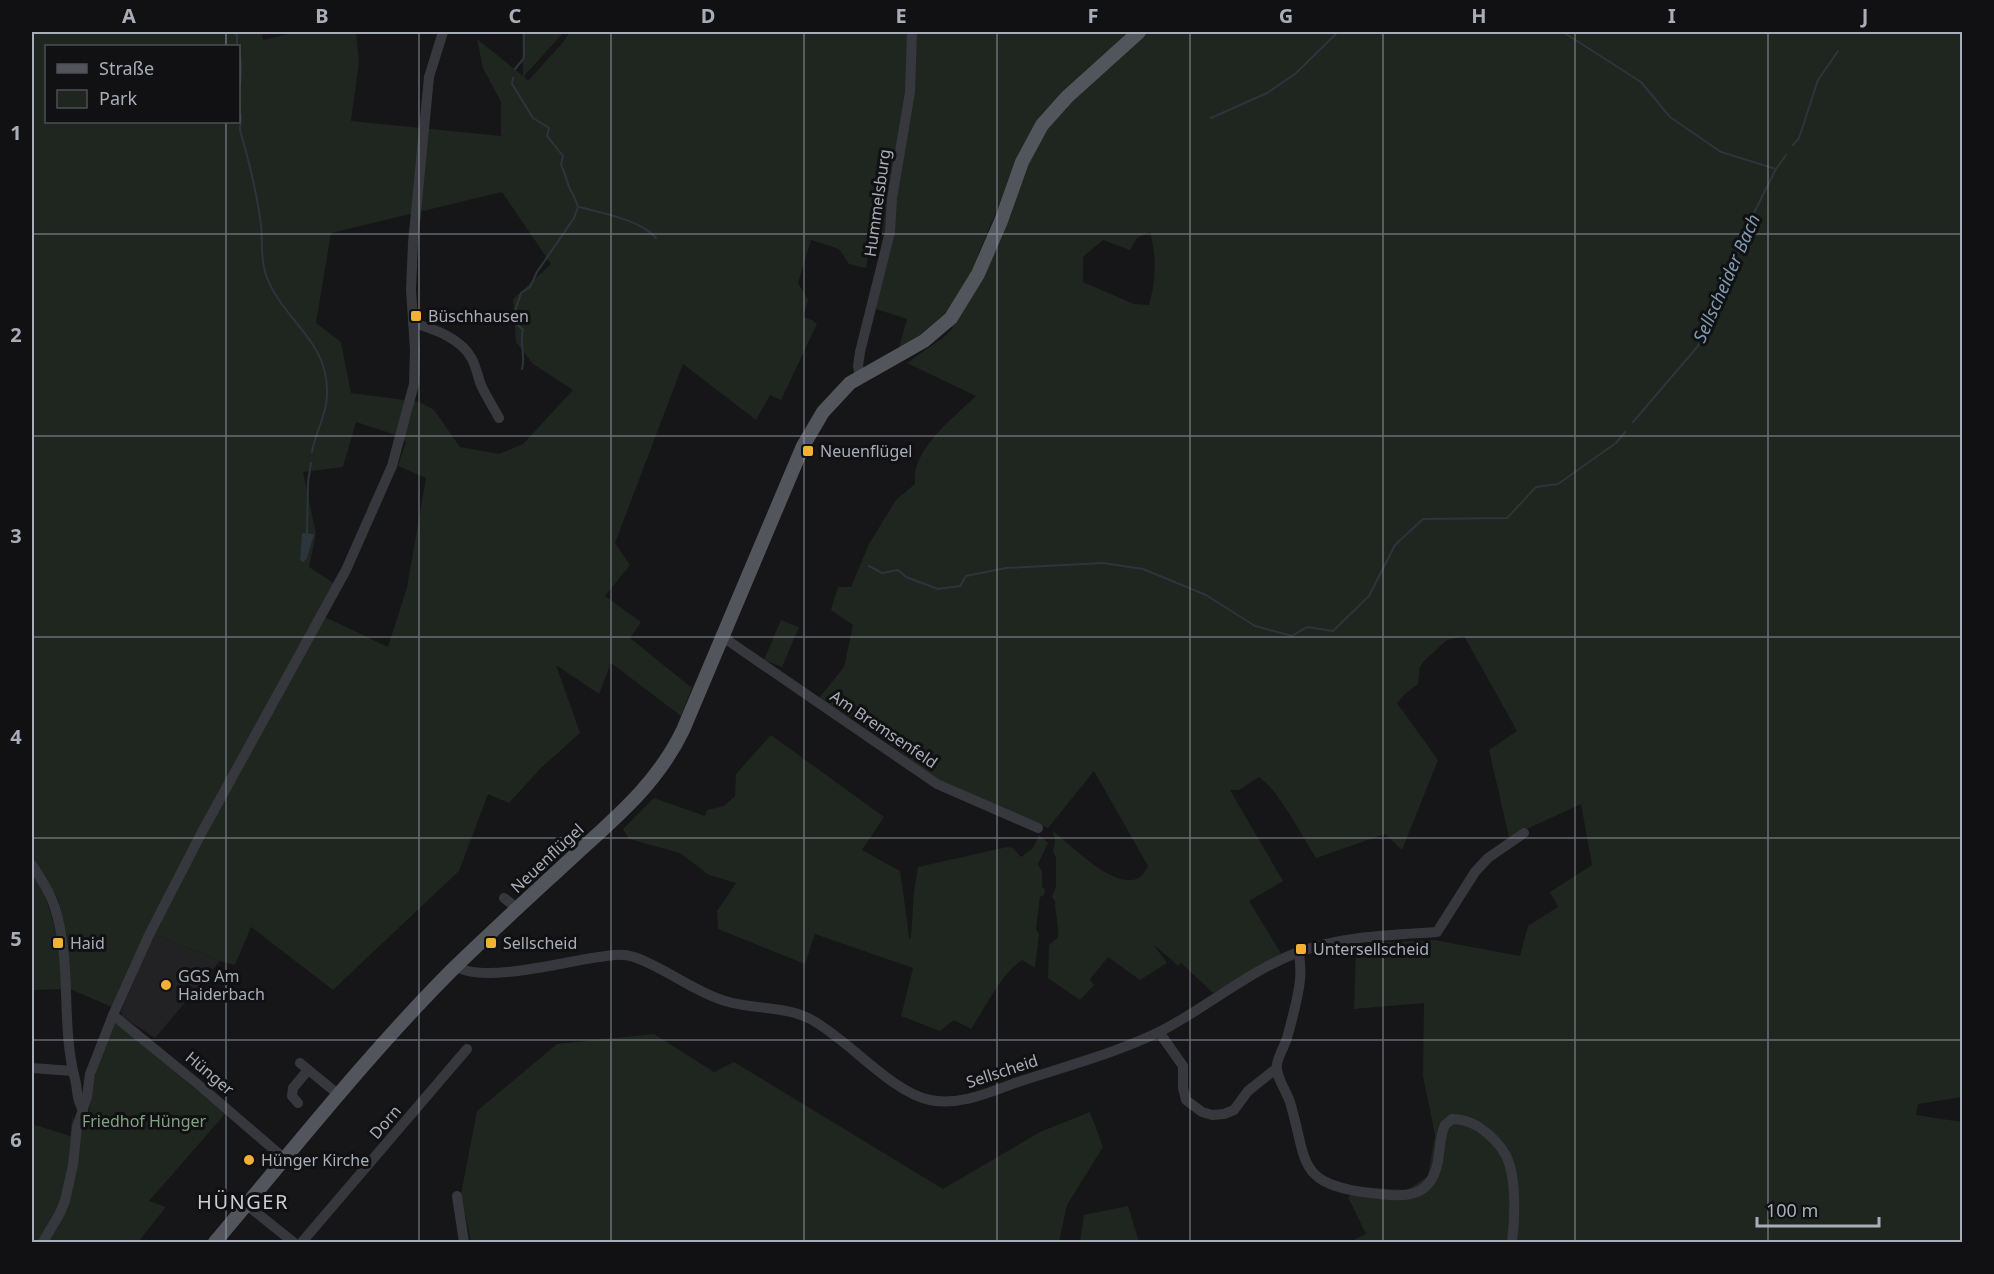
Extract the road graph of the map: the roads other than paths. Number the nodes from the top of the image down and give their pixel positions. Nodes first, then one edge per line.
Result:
1 (442, 32) edge
2 (912, 32) edge
3 (1139, 32) edge
4 (413, 322) junction
5 (860, 376) junction
6 (499, 418) dead end
7 (724, 635) junction
8 (1038, 828) dead end
9 (1524, 833) dead end
10 (32, 865) edge
11 (504, 898) dead end
12 (518, 908) junction
13 (1299, 952) junction
14 (456, 966) junction
15 (113, 1015) junction
16 (1159, 1032) junction
17 (466, 1049) dead end
18 (32, 1068) edge
19 (1276, 1068) junction
20 (72, 1071) junction
21 (339, 1095) junction
22 (298, 1103) dead end
23 (83, 1110) junction
24 (285, 1159) junction
25 (457, 1196) dead end
26 (247, 1204) junction
27 (43, 1242) edge
28 (215, 1242) edge
29 (293, 1242) edge
30 (302, 1242) edge
31 (464, 1242) edge
32 (1512, 1242) edge

1 - 4 street
2 - 5 street, Hummelsburg
3 - 5 main road, Neuenflügel
4 - 6 street
4 - 15 street
5 - 7 main road, Neuenflügel
7 - 8 street, Am Bremsenfeld
7 - 12 main road, Neuenflügel
9 - 13 street, Sellscheid
10 - 20 street
11 - 12 street, Neuenflügel
12 - 14 main road, Neuenflügel
13 - 16 street, Sellscheid
13 - 19 street
14 - 16 street, Sellscheid
14 - 21 main road
15 - 23 street
15 - 24 street, Hünger
16 - 19 street
17 - 30 street, Dorn
18 - 20 street
19 - 32 street
20 - 23 street
21 - 22 street
21 - 24 main road
23 - 27 street
24 - 26 main road
25 - 31 street
26 - 28 main road
26 - 29 street

